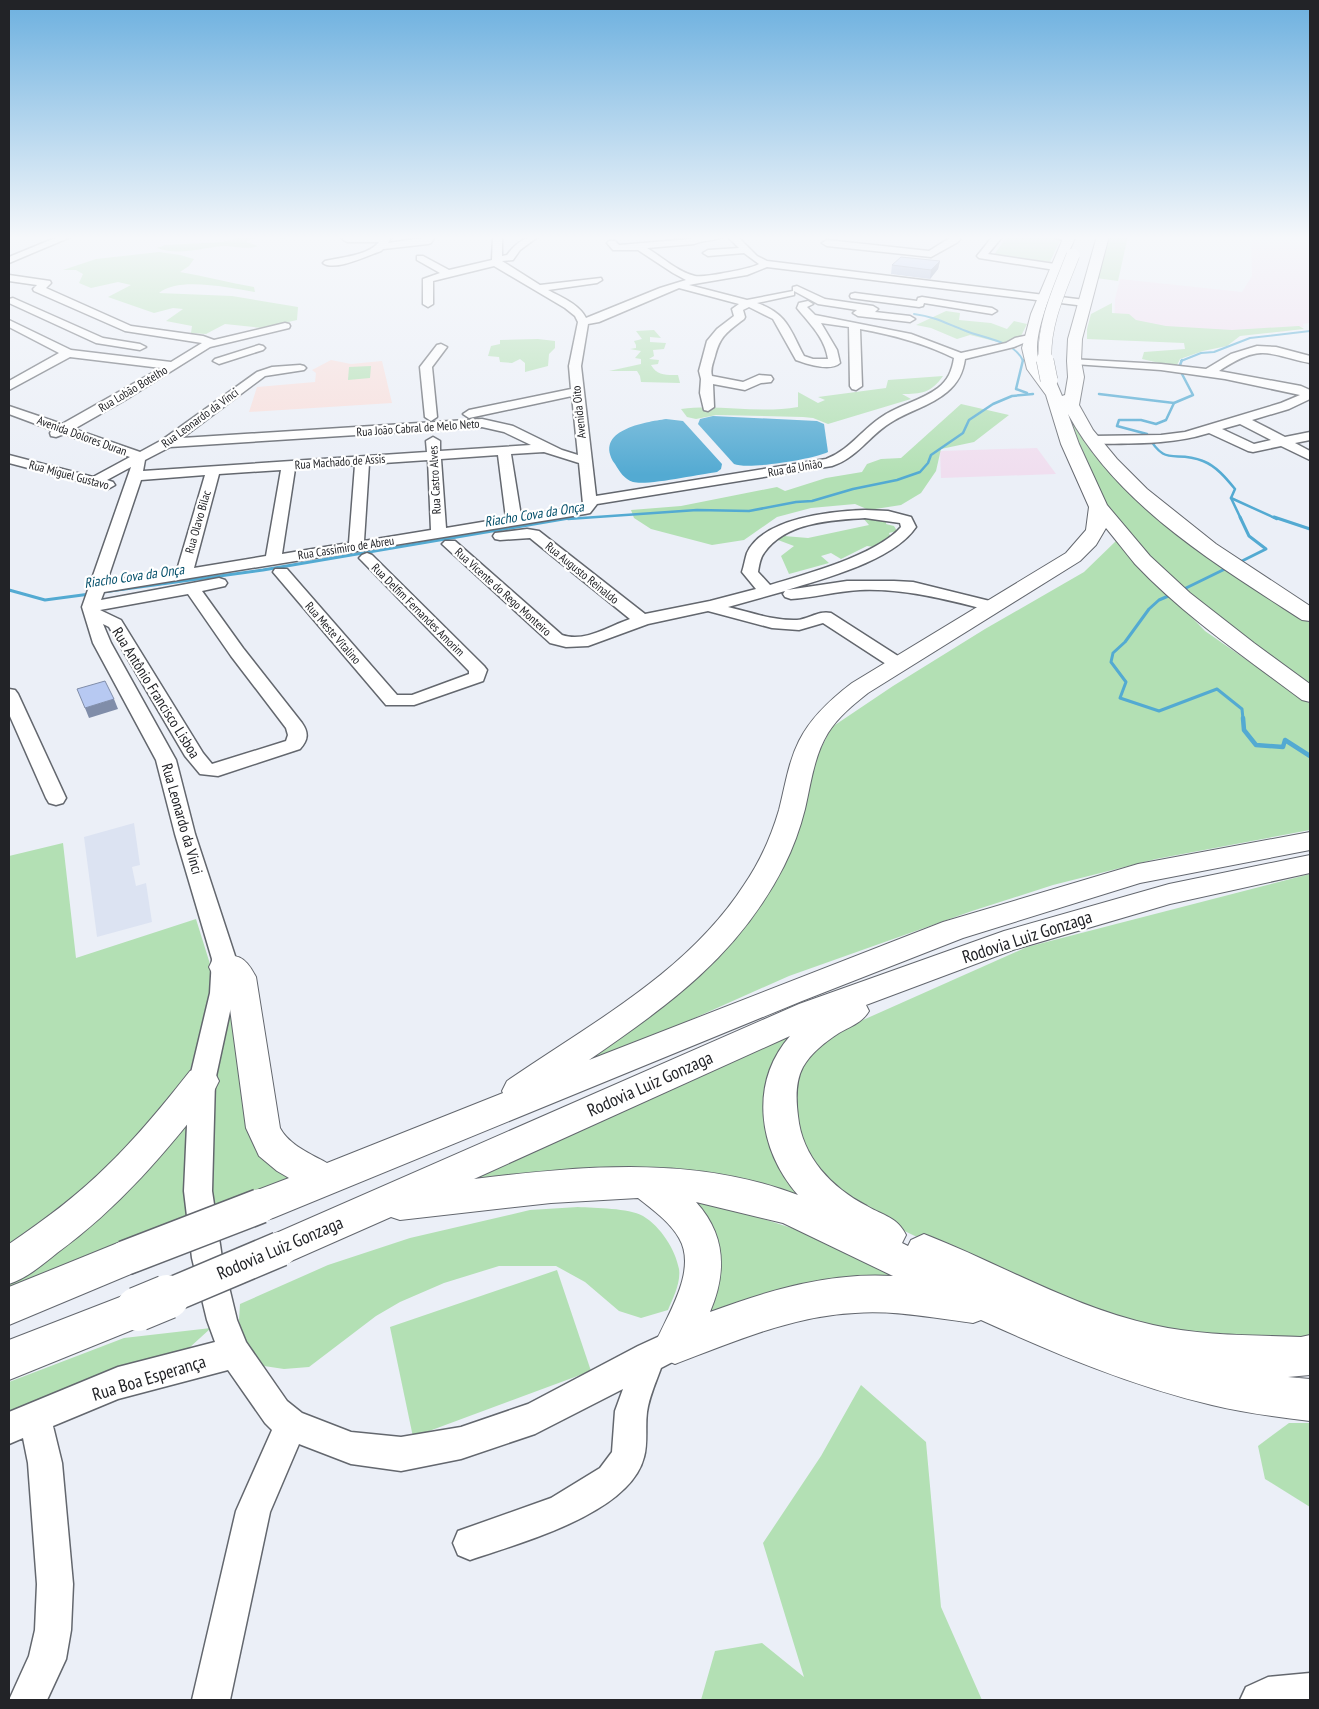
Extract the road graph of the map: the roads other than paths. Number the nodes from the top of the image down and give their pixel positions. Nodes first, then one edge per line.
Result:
1 (56, 316) edge
2 (85, 316) edge
3 (580, 316) edge
4 (605, 316) edge
5 (740, 316) edge
6 (775, 316) edge
7 (811, 316) edge
8 (898, 316) edge
9 (904, 316) edge
10 (1037, 316) edge
11 (1063, 316) edge
12 (1081, 316) edge
13 (911, 317) junction
14 (813, 318) junction
15 (583, 322) junction
16 (9, 323) edge
17 (285, 326) dead end
18 (854, 326) junction
19 (896, 333) junction
20 (165, 334) junction
21 (1029, 338) junction
22 (209, 344) junction
23 (140, 347) junction
24 (441, 347) dead end
25 (259, 348) dead end
26 (68, 353) junction
27 (960, 358) junction
28 (117, 360) junction
29 (219, 361) dead end
30 (1074, 361) junction
31 (172, 366) junction
32 (1309, 366) edge
33 (300, 368) dead end
34 (15, 370) dead end
35 (1208, 373) junction
36 (26, 376) junction
37 (708, 378) junction
38 (767, 379) dead end
39 (729, 383) junction
40 (1054, 384) junction
41 (9, 386) edge
42 (856, 386) dead end
43 (577, 391) junction
44 (742, 396) dead end
45 (708, 406) dead end
46 (1071, 406) junction
47 (9, 410) edge
48 (9, 418) edge
49 (1242, 420) junction
50 (432, 422) junction
51 (1210, 429) junction
52 (61, 431) junction
53 (179, 434) junction
54 (1310, 436) edge
55 (1092, 440) junction
56 (1284, 442) junction
57 (167, 443) junction
58 (333, 448) junction
59 (546, 448) junction
60 (504, 451) junction
61 (433, 456) junction
62 (1310, 456) edge
63 (138, 458) junction
64 (9, 459) edge
65 (584, 460) junction
66 (362, 461) junction
67 (289, 466) junction
68 (213, 471) junction
69 (135, 476) junction
70 (95, 481) junction
71 (129, 490) junction
72 (590, 502) junction
73 (1098, 507) junction
74 (516, 527) junction
75 (444, 539) junction
76 (361, 552) junction
77 (277, 566) junction
78 (188, 581) junction
79 (772, 590) junction
80 (93, 600) junction
81 (1286, 600) junction
82 (992, 606) junction
83 (708, 607) junction
84 (1310, 611) edge
85 (1310, 615) edge
86 (642, 620) junction
87 (892, 660) dead end
88 (9, 694) edge
89 (385, 694) joint
90 (1310, 695) edge
91 (56, 798) dead end
92 (1310, 841) edge
93 (1310, 864) edge
94 (1004, 942) junction
95 (224, 967) junction
96 (202, 1081) junction
97 (487, 1115) junction
98 (325, 1180) junction
99 (645, 1182) junction
100 (376, 1206) junction
101 (9, 1266) edge
102 (9, 1306) edge
103 (993, 1306) junction
104 (662, 1351) junction
105 (235, 1353) junction
106 (1310, 1355) edge
107 (9, 1360) edge
108 (1310, 1400) edge
109 (22, 1422) edge
110 (291, 1424) junction
111 (470, 1543) dead end
112 (1310, 1692) edge
113 (28, 1700) edge
114 (212, 1700) edge
115 (1259, 1700) edge

1 - 23 street
2 - 20 street
3 - 15 street
4 - 15 street
5 - 37 street
6 - 14 street
7 - 14 street
8 - 13 street
9 - 13 street
10 - 21 highway
11 - 40 highway
12 - 30 highway
13 - 19 street
14 - 18 street
15 - 43 street, Avenida Oito
16 - 26 street
17 - 22 street, Rua Lobão Botelho
18 - 19 street
18 - 42 street
19 - 27 street
20 - 22 street
20 - 23 street
21 - 27 street
21 - 40 highway
22 - 31 street, Rua Lobão Botelho
23 - 28 street
24 - 50 street, Rua João Cabral de Melo Neto
25 - 29 street
26 - 28 street
26 - 36 street
27 - 72 street, Rua da União
28 - 31 street
30 - 35 street
30 - 46 highway
31 - 52 street, Rua Lobão Botelho
32 - 35 street
33 - 53 street, Rua Leonardo da Vinci
34 - 36 street
35 - 49 street
36 - 41 street
37 - 39 street
37 - 45 street
38 - 39 street
39 - 44 street
40 - 46 highway
40 - 73 highway
43 - 50 street, Rua João Cabral de Melo Neto
43 - 65 street, Avenida Oito
46 - 55 highway
47 - 52 street, Avenida Dolores Duran
48 - 52 street, Avenida Dolores Duran
49 - 51 street
49 - 56 street
50 - 53 street, Rua João Cabral de Melo Neto
50 - 58 street, Rua João Cabral de Melo Neto
50 - 59 street, Rua João Cabral de Melo Neto
50 - 61 street, Rua Castro Alves
51 - 55 street
51 - 56 street
52 - 63 street, Avenida Dolores Duran
53 - 57 street, Rua Leonardo da Vinci
54 - 56 street
55 - 81 highway
56 - 62 street
57 - 58 street, Rua João Cabral de Melo Neto
57 - 63 street, Rua Leonardo da Vinci
58 - 66 street, Rua Machado de Assis
58 - 67 street, Rua Machado de Assis
59 - 60 street, Rua Machado de Assis
59 - 65 street, Rua João Cabral de Melo Neto
60 - 61 street, Rua Machado de Assis
60 - 74 street
61 - 66 street, Rua Machado de Assis
61 - 75 street, Rua Castro Alves
63 - 69 street
63 - 70 street, Rua Leonardo da Vinci
64 - 70 street, Rua Miguel Gustavo
65 - 72 street, Avenida Oito
66 - 76 street
67 - 68 street, Rua Machado de Assis
67 - 77 street
68 - 69 street, Rua Machado de Assis
68 - 78 street, Rua Olavo Bilac
69 - 71 street
70 - 71 street, Rua Miguel Gustavo
71 - 80 street
72 - 74 street, Rua Cassimiro de Abreu
73 - 82 highway
73 - 90 highway
74 - 75 street, Rua Cassimiro de Abreu
74 - 86 street, Rua Augusto Reinaldo
75 - 76 street, Rua Cassimiro de Abreu
75 - 86 street, Rua Vicente do Rego Monteiro
76 - 77 street, Rua Cassimiro de Abreu
76 - 89 street, Rua Delfim Fernandes Amorim
77 - 78 street, Rua Cassimiro de Abreu
77 - 89 street, Rua Meste Vitalino
78 - 80 street, Rua Cassimiro de Abreu
78 - 80 street, Rua Antônio Francisco Lisboa
79 - 79 street, Rua Vicente do Rego Monteiro
79 - 82 street
79 - 83 street, Rua Vicente do Rego Monteiro
80 - 95 street, Rua Leonardo da Vinci
81 - 84 highway
81 - 85 highway
82 - 97 highway
83 - 86 street, Rua Vicente do Rego Monteiro
83 - 87 street
88 - 91 street
92 - 97 highway, Rodovia Luiz Gonzaga
93 - 94 highway, Rodovia Luiz Gonzaga
94 - 100 highway, Rodovia Luiz Gonzaga
94 - 106 highway
95 - 96 street, Rua Leonardo da Vinci
95 - 98 highway
96 - 101 highway
96 - 105 street, Rua Leonardo da Vinci
97 - 98 highway, Rodovia Luiz Gonzaga
98 - 102 highway, Rodovia Luiz Gonzaga, bridge
99 - 100 highway
99 - 103 highway
99 - 104 highway
100 - 107 highway, Rodovia Luiz Gonzaga, bridge
103 - 104 highway
103 - 108 highway
104 - 110 street
104 - 111 street
105 - 109 street, Rua Boa Esperança
105 - 110 street, Rua Leonardo da Vinci
109 - 113 street
110 - 114 street
112 - 115 street

